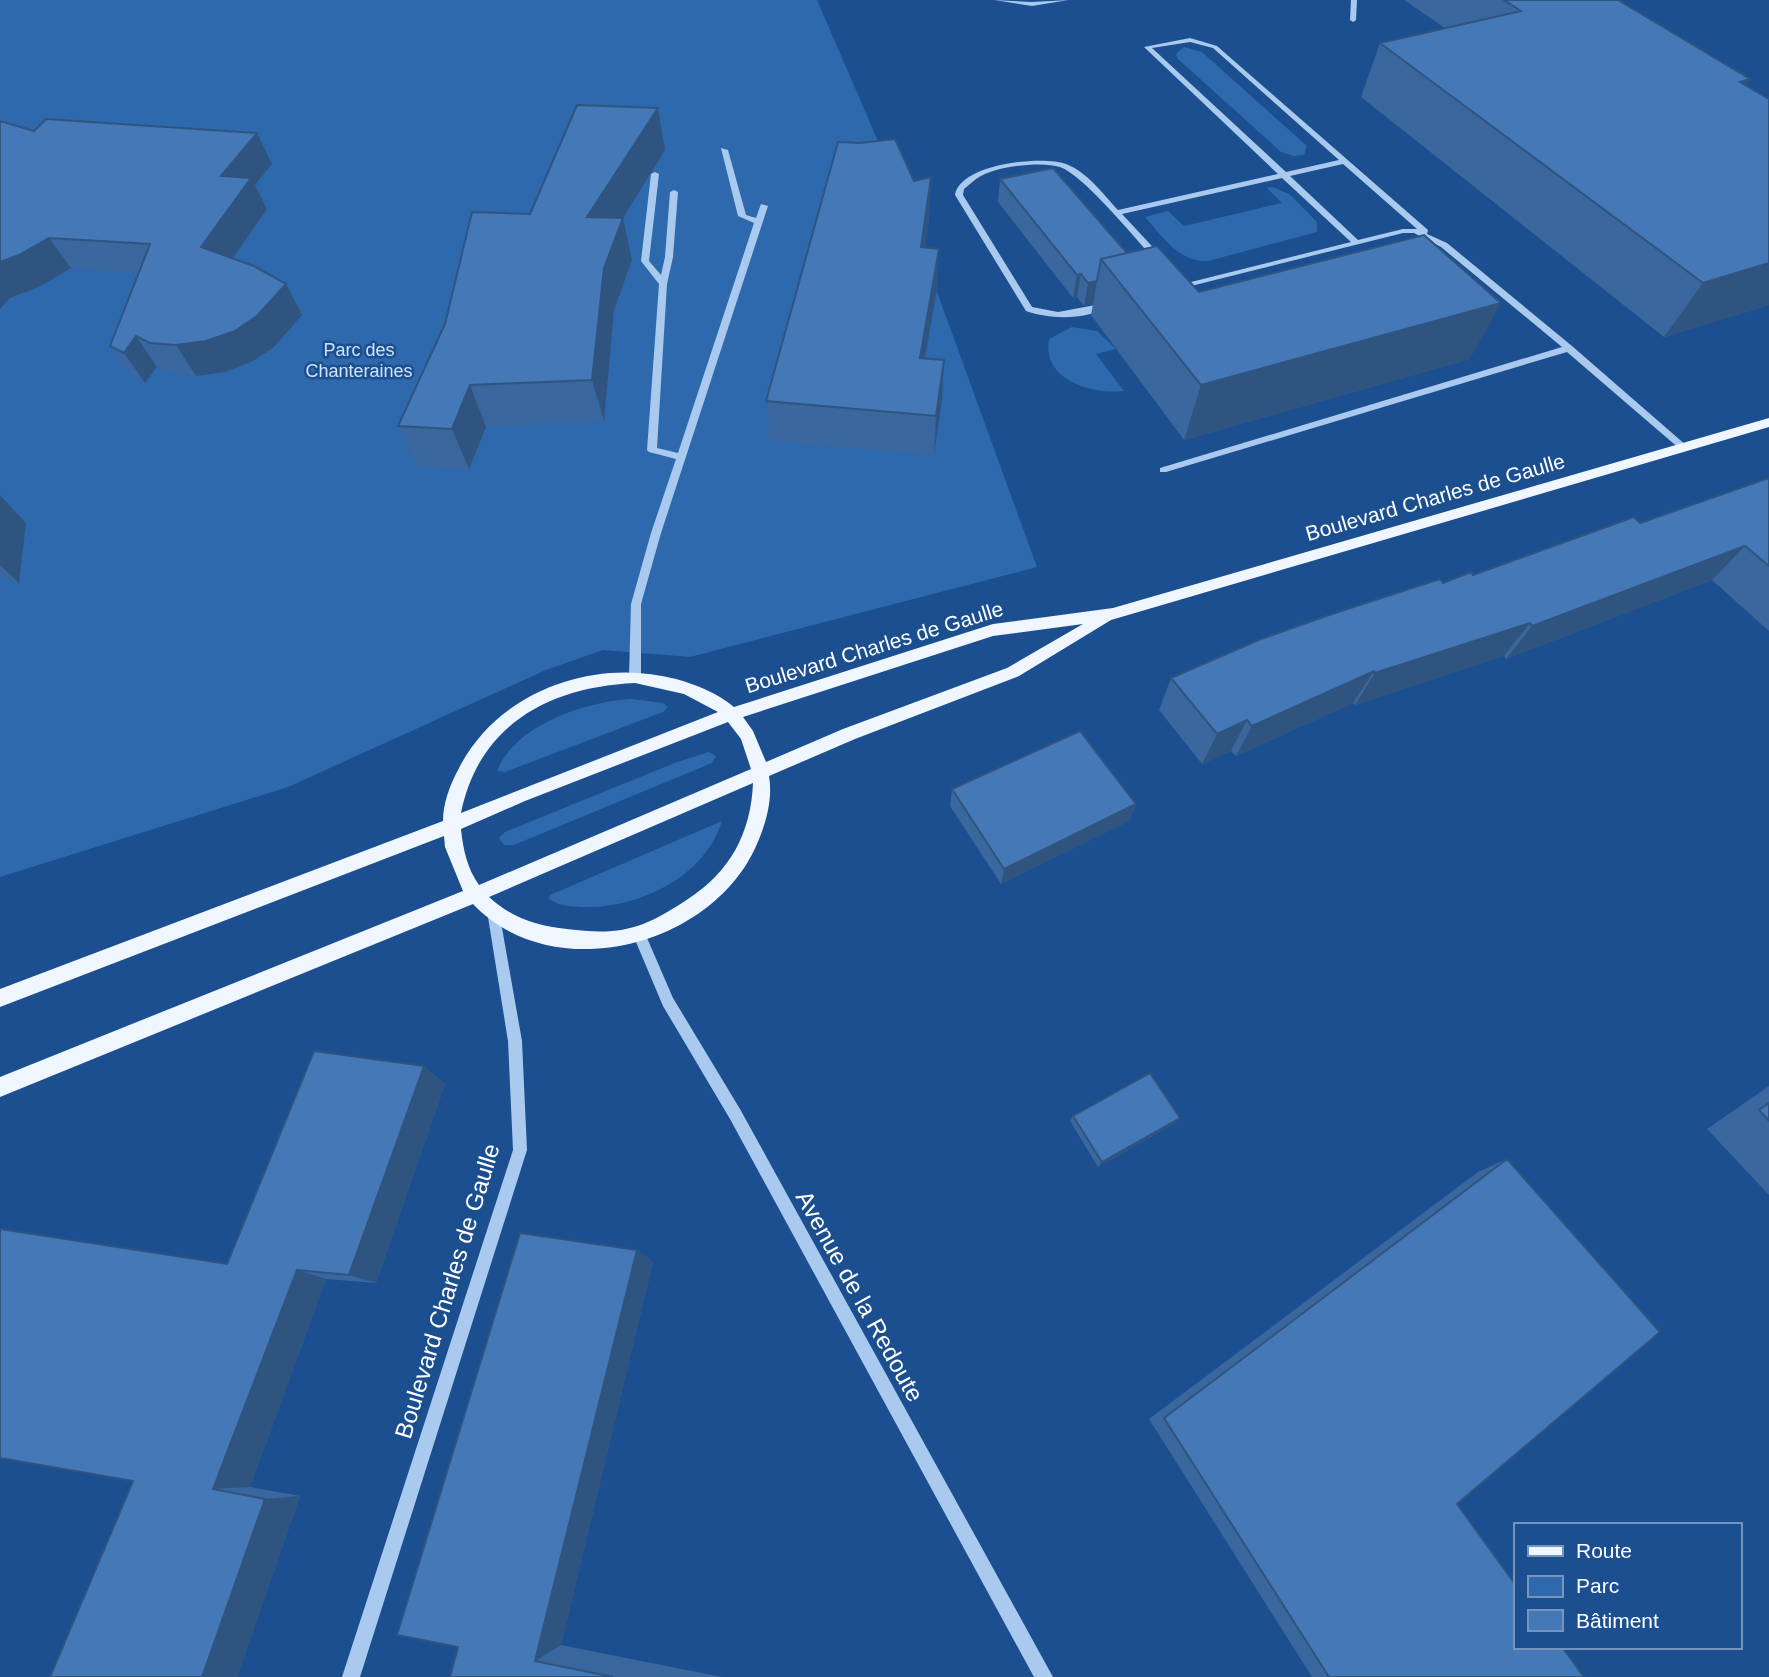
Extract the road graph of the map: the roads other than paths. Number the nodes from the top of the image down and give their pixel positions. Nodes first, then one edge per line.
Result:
1 (998, 0) edge
2 (1066, 0) edge
3 (1354, 0) edge
4 (1353, 20) dead end
5 (724, 150) dead end
6 (1345, 161) junction
7 (655, 174) dead end
8 (1282, 174) junction
9 (674, 192) dead end
10 (764, 206) dead end
11 (1116, 213) junction
12 (759, 222) junction
13 (1429, 236) junction
14 (1356, 243) junction
15 (1168, 268) edge
16 (1176, 277) edge
17 (663, 284) junction
18 (1185, 286) junction
19 (1172, 290) edge
20 (1111, 305) edge
21 (1569, 348) junction
22 (1769, 422) edge
23 (1684, 448) junction
24 (681, 457) junction
25 (1163, 470) dead end
26 (1113, 614) junction
27 (635, 677) junction
28 (732, 714) junction
29 (763, 771) junction
30 (450, 826) junction
31 (474, 895) junction
32 (492, 911) junction
33 (639, 935) junction
34 (0, 998) edge
35 (0, 1087) edge
36 (351, 1677) edge
37 (1044, 1677) edge

1 - 2 lane
3 - 4 lane
5 - 12 lane
6 - 8 street
6 - 8 lane
6 - 13 lane
7 - 17 lane
8 - 11 lane
8 - 14 lane
9 - 17 lane
10 - 12 lane
11 - 15 lane
11 - 20 lane
12 - 24 lane
13 - 14 street
13 - 21 street
14 - 18 street
16 - 18 lane
17 - 24 lane
18 - 19 lane
21 - 23 lane
21 - 25 lane
22 - 23 main road, Boulevard Charles de Gaulle
23 - 26 main road, Boulevard Charles de Gaulle
24 - 27 lane
26 - 28 main road, Boulevard Charles de Gaulle
26 - 29 main road, Boulevard Charles de Gaulle
27 - 28 main road, Boulevard Charles de Gaulle
27 - 30 main road, Boulevard Charles de Gaulle
28 - 29 main road, Boulevard Charles de Gaulle
28 - 30 main road, Boulevard Charles de Gaulle
29 - 31 main road, Boulevard Charles de Gaulle
29 - 33 main road, Boulevard Charles de Gaulle
30 - 31 main road, Boulevard Charles de Gaulle
30 - 34 main road, Boulevard Charles de Gaulle
31 - 32 main road, Boulevard Charles de Gaulle
31 - 35 main road, Boulevard Charles de Gaulle
32 - 33 main road, Boulevard Charles de Gaulle
32 - 36 lane, Boulevard Charles de Gaulle
33 - 37 street, Avenue de la Redoute

